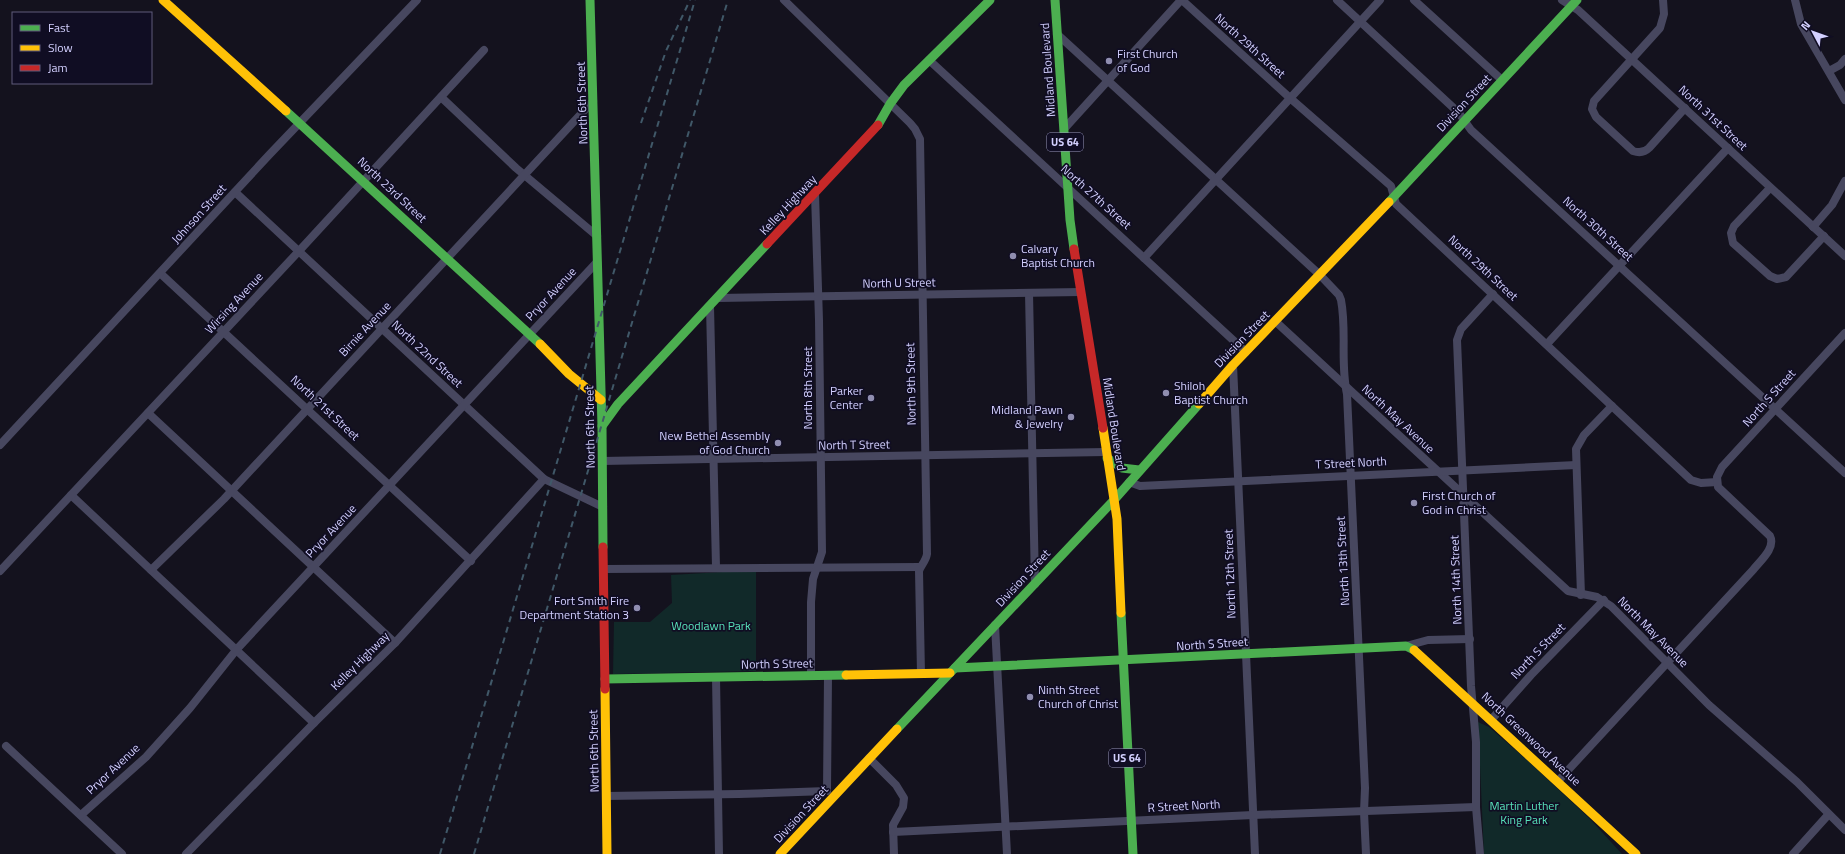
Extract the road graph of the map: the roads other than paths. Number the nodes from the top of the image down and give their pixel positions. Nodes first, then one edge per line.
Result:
1 (163, 0) edge
2 (416, 0) edge
3 (590, 0) edge
4 (784, 0) edge
5 (990, 0) edge
6 (1055, 0) edge
7 (1182, 0) edge
8 (1336, 0) edge
9 (1380, 0) edge
10 (1414, 0) edge
11 (1562, 0) edge
12 (1663, 0) edge
13 (1795, 0) edge
14 (1574, 3) edge
15 (1360, 21) junction
16 (1057, 34) junction
17 (484, 50) dead end
18 (1845, 59) edge
19 (929, 60) junction
20 (1631, 60) junction
21 (1829, 71) junction
22 (1502, 80) junction
23 (1109, 81) junction
24 (441, 97) junction
25 (1290, 98) junction
26 (594, 100) junction
27 (1845, 100) edge
28 (890, 104) junction
29 (1684, 108) junction
30 (1465, 120) junction
31 (300, 122) junction
32 (1064, 129) junction
33 (1728, 148) junction
34 (524, 175) junction
35 (1216, 179) junction
36 (364, 181) junction
37 (1845, 181) edge
38 (1068, 188) junction
39 (1770, 188) junction
40 (235, 192) junction
41 (815, 194) junction
42 (1394, 197) junction
43 (1813, 227) junction
44 (596, 236) junction
45 (1824, 236) junction
46 (299, 251) junction
47 (1845, 256) edge
48 (447, 258) junction
49 (1144, 258) junction
50 (597, 262) junction
51 (1619, 265) junction
52 (161, 274) junction
53 (1320, 275) junction
54 (1081, 292) junction
55 (1029, 293) junction
56 (1494, 294) junction
57 (922, 295) junction
58 (818, 297) junction
59 (718, 298) junction
60 (710, 306) junction
61 (1276, 321) junction
62 (382, 328) junction
63 (225, 331) junction
64 (530, 334) junction
65 (1845, 335) edge
66 (1547, 344) junction
67 (1246, 352) junction
68 (1233, 365) junction
69 (1345, 386) junction
70 (601, 400) junction
71 (464, 405) junction
72 (1612, 406) junction
73 (307, 408) junction
74 (1775, 410) junction
75 (148, 413) junction
76 (602, 426) junction
77 (0, 445) edge
78 (1032, 454) junction
79 (925, 455) junction
80 (1107, 455) junction
81 (820, 457) junction
82 (714, 459) junction
83 (602, 461) junction
84 (1576, 465) junction
85 (1139, 470) junction
86 (1463, 470) junction
87 (1438, 471) junction
88 (1845, 473) edge
89 (1351, 475) junction
90 (1238, 480) junction
91 (547, 481) junction
92 (1129, 482) junction
93 (1717, 482) junction
94 (389, 486) junction
95 (231, 491) junction
96 (71, 495) junction
97 (1464, 496) junction
98 (1114, 500) junction
99 (603, 507) junction
100 (472, 561) junction
101 (716, 567) junction
102 (920, 567) junction
103 (312, 568) junction
104 (816, 568) junction
105 (604, 569) junction
106 (151, 570) junction
107 (0, 571) edge
108 (1035, 584) junction
109 (1581, 595) junction
110 (1604, 600) junction
111 (995, 626) junction
112 (1470, 639) junction
113 (396, 643) junction
114 (1406, 646) junction
115 (1359, 648) junction
116 (237, 649) junction
117 (1245, 654) junction
118 (1123, 661) junction
119 (1667, 664) junction
120 (998, 666) junction
121 (953, 671) junction
122 (921, 674) junction
123 (811, 676) junction
124 (828, 676) junction
125 (716, 678) junction
126 (605, 680) junction
127 (1473, 702) junction
128 (1491, 720) junction
129 (314, 723) junction
130 (6, 746) dead end
131 (869, 758) junction
132 (1558, 781) junction
133 (718, 794) junction
134 (831, 794) junction
135 (606, 796) junction
136 (1476, 807) junction
137 (1364, 812) junction
138 (81, 815) junction
139 (1254, 815) junction
140 (1828, 815) junction
141 (1130, 821) junction
142 (1006, 826) junction
143 (1845, 830) edge
144 (893, 832) junction
145 (122, 854) edge
146 (186, 854) edge
147 (607, 854) edge
148 (719, 854) edge
149 (780, 854) edge
150 (894, 854) edge
151 (1007, 854) edge
152 (1133, 854) edge
153 (1255, 854) edge
154 (1366, 854) edge
155 (1480, 854) edge
156 (1636, 854) edge
157 (1793, 854) edge

1 - 31 street, North 23rd Street
2 - 31 street, Johnson Street
3 - 26 street, North 6th Street
4 - 28 street
5 - 19 street, Kelley Highway
6 - 16 street, Midland Boulevard / US 64
7 - 23 street
7 - 25 street, North 29th Street
8 - 15 street, North 30th Street
9 - 15 street
10 - 22 street
11 - 14 street, North 31st Street
12 - 20 street
13 - 21 street
14 - 20 street, North 31st Street
14 - 22 street, Division Street
15 - 25 street
15 - 30 street, North 30th Street
16 - 23 street, North 13th Street
16 - 32 street, Midland Boulevard / US 64
17 - 24 street, Wirsing Avenue
18 - 21 street
19 - 28 street, Kelley Highway
19 - 38 street, North 27th Street
20 - 29 street, North 31st Street
20 - 29 street
21 - 27 street
22 - 30 street, Division Street
23 - 32 street
23 - 35 street, North 13th Street
24 - 34 street
24 - 36 street, Wirsing Avenue
25 - 35 street
25 - 42 street, North 29th Street
26 - 34 street, Birnie Avenue
26 - 44 street, North 6th Street
28 - 41 street, Kelley Highway
28 - 57 street, North 9th Street
29 - 33 street, North 31st Street
30 - 42 street, Division Street
30 - 51 street, North 30th Street
31 - 36 street, North 23rd Street
31 - 40 street, Johnson Street
32 - 38 street, Midland Boulevard / US 64
33 - 39 street, North 31st Street
33 - 51 street
34 - 44 street
34 - 48 street, Birnie Avenue
35 - 49 street
35 - 53 street, North 13th Street
36 - 46 street, Wirsing Avenue
36 - 48 street, North 23rd Street
37 - 43 street
38 - 49 street, North 27th Street
38 - 54 street, Midland Boulevard / US 64
39 - 43 street, North 31st Street
39 - 45 street
40 - 46 street, North 22nd Street
40 - 52 street, Johnson Street
41 - 58 street, North 8th Street
41 - 59 street, Kelley Highway
42 - 53 street, Division Street
42 - 56 street, North 29th Street
43 - 45 street, North 31st Street
44 - 50 street, North 6th Street
45 - 47 street, North 31st Street
46 - 62 street, North 22nd Street
46 - 63 street, Wirsing Avenue
48 - 62 street, Birnie Avenue
48 - 64 street, North 23rd Street
49 - 67 street, North 27th Street
50 - 64 street, Pryor Avenue
50 - 70 street, North 6th Street
51 - 66 street
51 - 74 street, North 30th Street
52 - 63 street, North 21st Street
52 - 77 street, Johnson Street
53 - 61 street, Division Street
53 - 69 street, North 13th Street
54 - 55 street, North U Street
54 - 80 street, Midland Boulevard / US 64
55 - 57 street, North U Street
55 - 78 street
56 - 66 street, North 29th Street
56 - 86 street, North 14th Street
57 - 58 street, North U Street
57 - 79 street, North 9th Street
58 - 59 street, North U Street
58 - 81 street, North 8th Street
59 - 60 street, Kelley Highway
60 - 76 street, Kelley Highway
60 - 82 street
61 - 67 street, Division Street
61 - 69 street, North May Avenue
62 - 71 street, North 22nd Street
62 - 73 street, Birnie Avenue
63 - 73 street, North 21st Street
63 - 75 street, Wirsing Avenue
64 - 70 street, North 23rd Street
64 - 71 street, Pryor Avenue
65 - 74 street, North S Street
66 - 72 street, North 29th Street
67 - 68 street, Division Street
68 - 85 street, Division Street
68 - 90 street, North 12th Street
69 - 87 street, North May Avenue
69 - 89 street, North 13th Street
70 - 76 street, North 6th Street
71 - 91 street, North 22nd Street
71 - 94 street, Pryor Avenue
72 - 84 street
72 - 93 street, North 29th Street
73 - 94 street, North 21st Street
73 - 95 street, Birnie Avenue
74 - 88 street, North 30th Street
74 - 93 street, North S Street
75 - 95 street
75 - 96 street, Wirsing Avenue
76 - 83 street, North 6th Street
78 - 79 street, North T Street
78 - 80 street, North T Street
78 - 108 street
79 - 81 street, North T Street
79 - 102 street, North 9th Street
80 - 85 street
80 - 98 street, Midland Boulevard / US 64
81 - 82 street, North T Street
81 - 104 street, North 8th Street
82 - 83 street, North T Street
82 - 101 street
83 - 99 street, North 6th Street
84 - 86 street, T Street North
84 - 109 street
85 - 92 street, Division Street
86 - 87 street, T Street North
86 - 97 street, North 14th Street
87 - 89 street, T Street North
87 - 97 street, North May Avenue
89 - 90 street, T Street North
89 - 115 street, North 13th Street
90 - 92 street, T Street North
90 - 117 street, North 12th Street
91 - 99 street, North 22nd Street
91 - 100 street, Kelley Highway
92 - 98 street, Division Street
93 - 119 street
94 - 100 street, North 21st Street
94 - 103 street, Pryor Avenue
95 - 103 street
95 - 106 street, Birnie Avenue
96 - 106 street
96 - 107 street, Wirsing Avenue
97 - 109 street, North May Avenue
97 - 112 street, North 14th Street
98 - 108 street, Division Street
98 - 118 street, Midland Boulevard / US 64
99 - 105 street, North 6th Street
100 - 113 street, Kelley Highway
101 - 104 street
101 - 105 street
102 - 104 street
102 - 122 street, North 9th Street
103 - 113 street
103 - 116 street, Pryor Avenue
104 - 123 street, North 8th Street
105 - 126 street, North 6th Street
106 - 116 street
108 - 111 street, Division Street
109 - 110 street, North May Avenue
110 - 119 street, North May Avenue
110 - 128 street, North S Street
111 - 120 street
111 - 121 street, Division Street
112 - 114 street, North S Street
112 - 127 street, North 14th Street
113 - 129 street, Kelley Highway
114 - 115 street, North S Street
114 - 127 street, North Greenwood Avenue
115 - 117 street, North S Street
115 - 137 street, North 13th Street
116 - 129 street
116 - 138 street, Pryor Avenue
117 - 118 street, North S Street
117 - 139 street, North 12th Street
118 - 120 street, North S Street
118 - 141 street, Midland Boulevard / US 64
119 - 132 street
119 - 140 street, North May Avenue
120 - 121 street, North S Street
120 - 142 street
121 - 122 street, North S Street
121 - 131 street, Division Street
122 - 124 street, North S Street
123 - 124 street, North S Street
123 - 125 street, North S Street
124 - 134 street
125 - 126 street, North S Street
125 - 133 street
126 - 135 street, North 6th Street
127 - 128 street, North Greenwood Avenue
127 - 136 street, North 14th Street
128 - 132 street, North Greenwood Avenue
129 - 146 street, Kelley Highway
130 - 138 street
131 - 134 street, Division Street
131 - 144 street
132 - 156 street, North Greenwood Avenue
133 - 134 street
133 - 135 street
133 - 148 street
134 - 149 street, Division Street
135 - 147 street, North 6th Street
136 - 137 street, R Street North
136 - 155 street, North 14th Street
137 - 139 street, R Street North
137 - 154 street, North 13th Street
138 - 145 street
139 - 141 street, R Street North
139 - 153 street, North 12th Street
140 - 143 street, North May Avenue
140 - 157 street
141 - 142 street, R Street North
141 - 152 street, Midland Boulevard / US 64
142 - 144 street, R Street North
142 - 151 street
144 - 150 street

